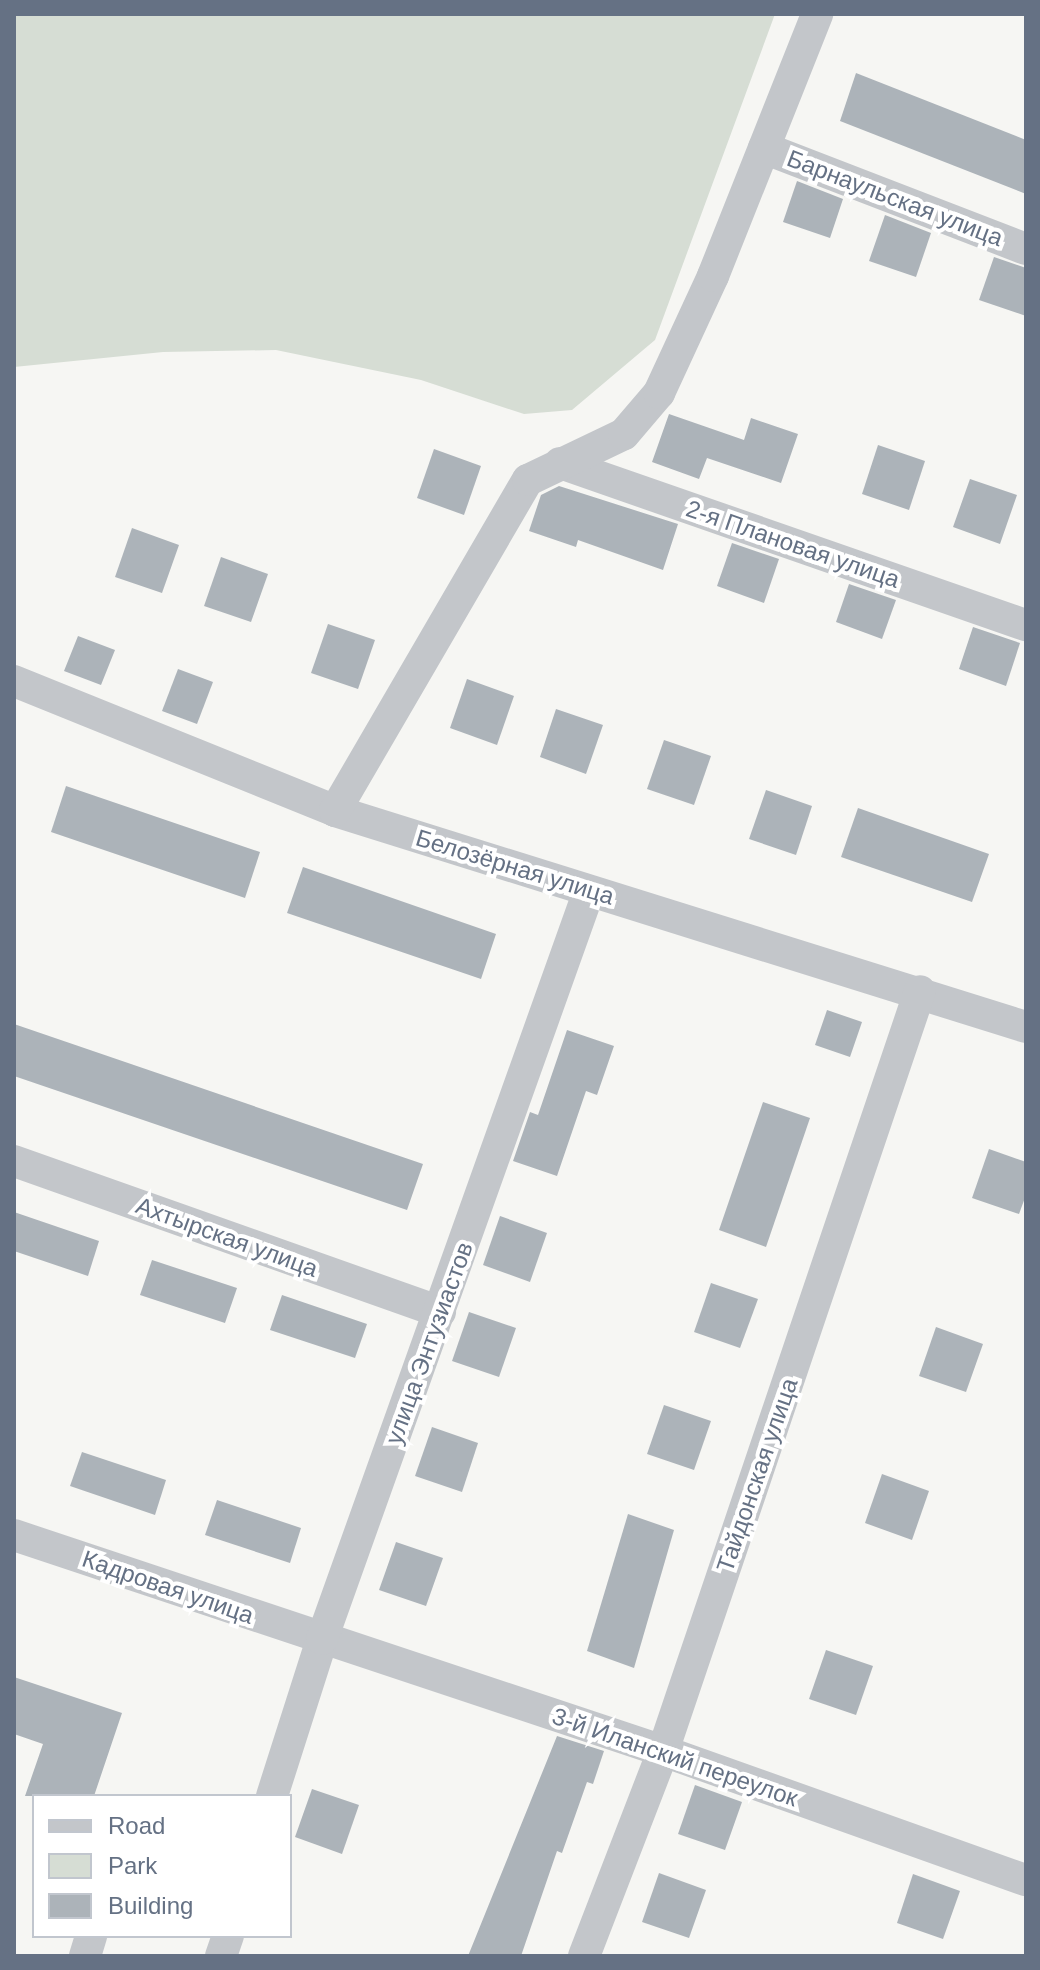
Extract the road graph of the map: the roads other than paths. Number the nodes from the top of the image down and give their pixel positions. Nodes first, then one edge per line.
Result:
1 (817, 14) edge
2 (764, 148) junction
3 (1026, 249) edge
4 (560, 463) junction
5 (1026, 625) edge
6 (14, 681) edge
7 (335, 811) junction
8 (589, 891) junction
9 (920, 991) junction
10 (1026, 1027) edge
11 (14, 1161) edge
12 (440, 1312) junction
13 (14, 1535) edge
14 (322, 1639) junction
15 (663, 1751) junction
16 (273, 1794) edge
17 (1026, 1880) edge
18 (584, 1956) edge

1 - 2 street
2 - 3 street, Барнаульская улица
2 - 4 street
4 - 5 street, 2-я Плановая улица
4 - 7 street
6 - 7 street, Белозёрная улица
7 - 8 street, Белозёрная улица
8 - 9 street, Белозёрная улица
8 - 12 street, улица Энтузиастов
9 - 10 street, Белозёрная улица
9 - 15 street, Тайдонская улица
11 - 12 street, Ахтырская улица
12 - 14 street, улица Энтузиастов
13 - 14 street, Кадровая улица
14 - 15 street, 3-й Иланский переулок
14 - 16 street, улица Энтузиастов
15 - 17 street, 3-й Иланский переулок
15 - 18 street, Тайдонская улица

